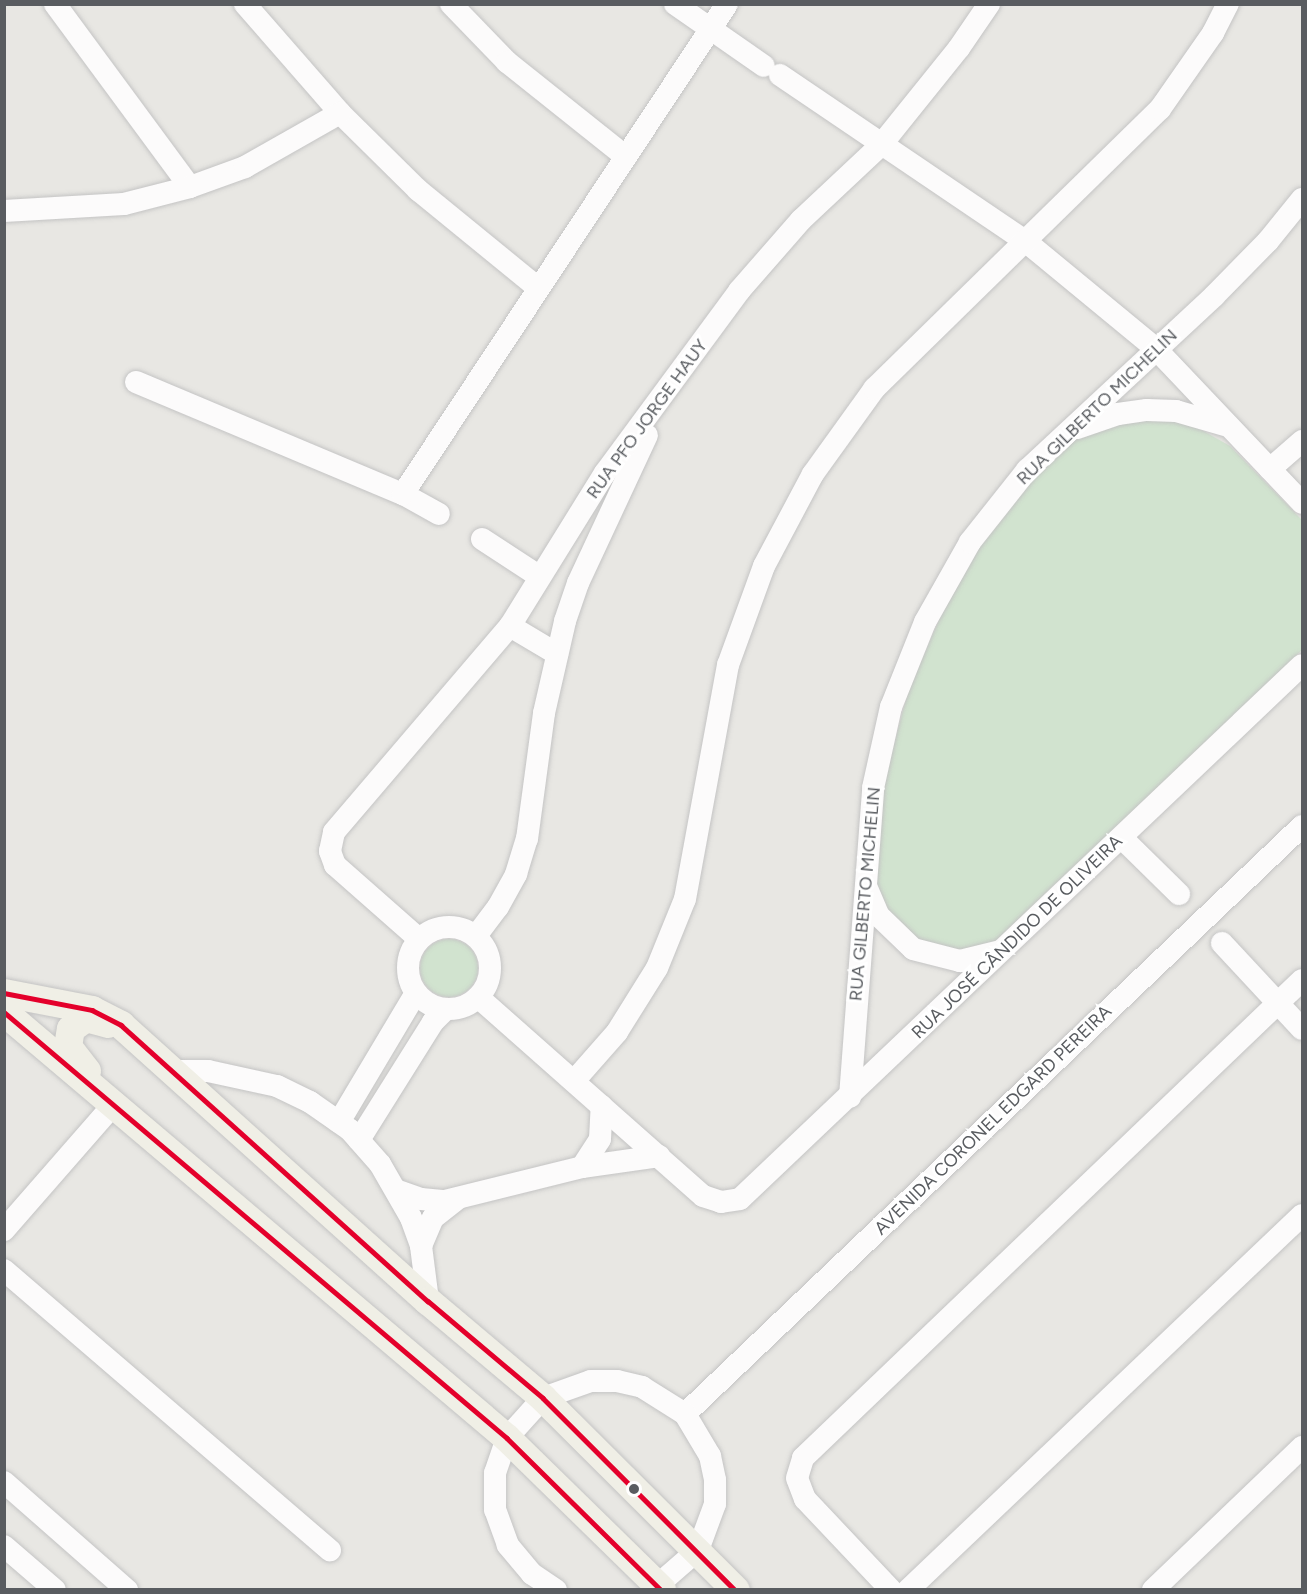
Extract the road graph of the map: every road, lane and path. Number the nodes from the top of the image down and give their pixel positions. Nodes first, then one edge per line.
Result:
1 (55, 4) edge
2 (245, 4) edge
3 (451, 4) edge
4 (675, 4) edge
5 (727, 4) edge
6 (989, 4) edge
7 (1228, 4) edge
8 (709, 31) junction
9 (340, 113) junction
10 (881, 145) junction
11 (626, 157) junction
12 (190, 187) junction
13 (1302, 199) edge
14 (5, 210) edge
15 (1024, 240) junction
16 (538, 288) junction
17 (1156, 349) junction
18 (682, 367) junction
19 (136, 382) dead end
20 (1231, 427) junction
21 (1065, 434) junction
22 (1302, 441) edge
23 (1270, 469) junction
24 (403, 494) junction
25 (1302, 503) edge
26 (439, 514) dead end
27 (482, 539) dead end
28 (540, 577) junction
29 (578, 583) junction
30 (510, 626) junction
31 (557, 654) junction
32 (1302, 665) edge
33 (1302, 826) edge
34 (1122, 838) junction
35 (864, 871) junction
36 (1179, 894) dead end
37 (476, 936) junction
38 (419, 939) junction
39 (1222, 943) dead end
40 (1007, 948) junction
41 (1302, 980) edge
42 (4, 993) edge
43 (416, 993) junction
44 (478, 997) junction
45 (1278, 1003) junction
46 (446, 1009) junction
47 (4, 1012) edge
48 (398, 1025) junction
49 (1302, 1029) edge
50 (130, 1033) junction
51 (421, 1040) junction
52 (374, 1066) junction
53 (172, 1071) junction
54 (397, 1079) junction
55 (574, 1081) junction
56 (850, 1097) junction
57 (114, 1104) junction
58 (602, 1106) junction
59 (339, 1122) junction
60 (359, 1140) junction
61 (659, 1156) junction
62 (582, 1167) junction
63 (398, 1191) junction
64 (457, 1199) junction
65 (1302, 1215) edge
66 (4, 1230) edge
67 (421, 1246) junction
68 (4, 1270) edge
69 (429, 1301) junction
70 (543, 1398) junction
71 (685, 1414) junction
72 (507, 1438) junction
73 (1302, 1447) edge
74 (4, 1482) edge
75 (4, 1546) edge
76 (330, 1550) dead end
77 (698, 1550) junction
78 (529, 1582) edge
79 (658, 1589) edge
80 (55, 1590) edge
81 (127, 1590) edge
82 (556, 1590) edge
83 (736, 1590) edge
84 (891, 1590) edge
85 (908, 1590) edge
86 (1153, 1590) edge

1 - 12 street
2 - 9 street
3 - 11 street
4 - 8 street
5 - 8 street
6 - 10 street, RUA PFO JORGE HAUY
7 - 15 street
8 - 10 street
8 - 11 street
9 - 12 street
9 - 16 street
10 - 15 street
10 - 18 street, RUA PFO JORGE HAUY
11 - 16 street
12 - 14 street
13 - 17 street, RUA GILBERTO MICHELIN
15 - 17 street
15 - 55 street
16 - 24 street
17 - 20 street
17 - 21 street, RUA GILBERTO MICHELIN
18 - 28 street, RUA PFO JORGE HAUY
18 - 29 street
19 - 24 street
20 - 21 street
20 - 23 street
21 - 35 street, RUA GILBERTO MICHELIN
22 - 23 street
23 - 25 street
24 - 26 street
27 - 28 street
28 - 29 street
28 - 30 street, RUA PFO JORGE HAUY
29 - 31 street
30 - 31 street
30 - 38 street, RUA PFO JORGE HAUY
31 - 37 street
32 - 34 street, RUA JOSÉ CÂNDIDO DE OLIVEIRA
33 - 71 street, AVENIDA CORONEL EDGARD PEREIRA
34 - 36 street
34 - 40 street, RUA JOSÉ CÂNDIDO DE OLIVEIRA
35 - 40 street
35 - 56 street, RUA GILBERTO MICHELIN
37 - 38 street
37 - 44 street
38 - 43 street
39 - 45 street
40 - 56 street, RUA JOSÉ CÂNDIDO DE OLIVEIRA
41 - 45 street
42 - 50 main road
43 - 46 street
43 - 48 street
44 - 46 street
44 - 55 street
45 - 49 street
45 - 84 street
46 - 51 street
47 - 57 main road
48 - 51 street
48 - 52 street
50 - 53 main road
50 - 57 main road
51 - 54 street
52 - 54 street
52 - 59 street
53 - 59 street
53 - 69 main road
54 - 60 street
55 - 58 street
56 - 61 street, RUA JOSÉ CÂNDIDO DE OLIVEIRA
57 - 66 street
57 - 72 main road
58 - 61 street
58 - 62 street
59 - 60 street
60 - 63 street
61 - 62 street
62 - 64 street
63 - 64 street
63 - 67 street
64 - 67 street
65 - 85 street
67 - 69 street
68 - 76 street
69 - 70 main road
70 - 71 street
70 - 72 street
70 - 77 main road
71 - 77 street
72 - 78 street
72 - 79 main road
73 - 86 street
74 - 81 street
75 - 80 street
77 - 79 street
77 - 83 main road
78 - 82 street

